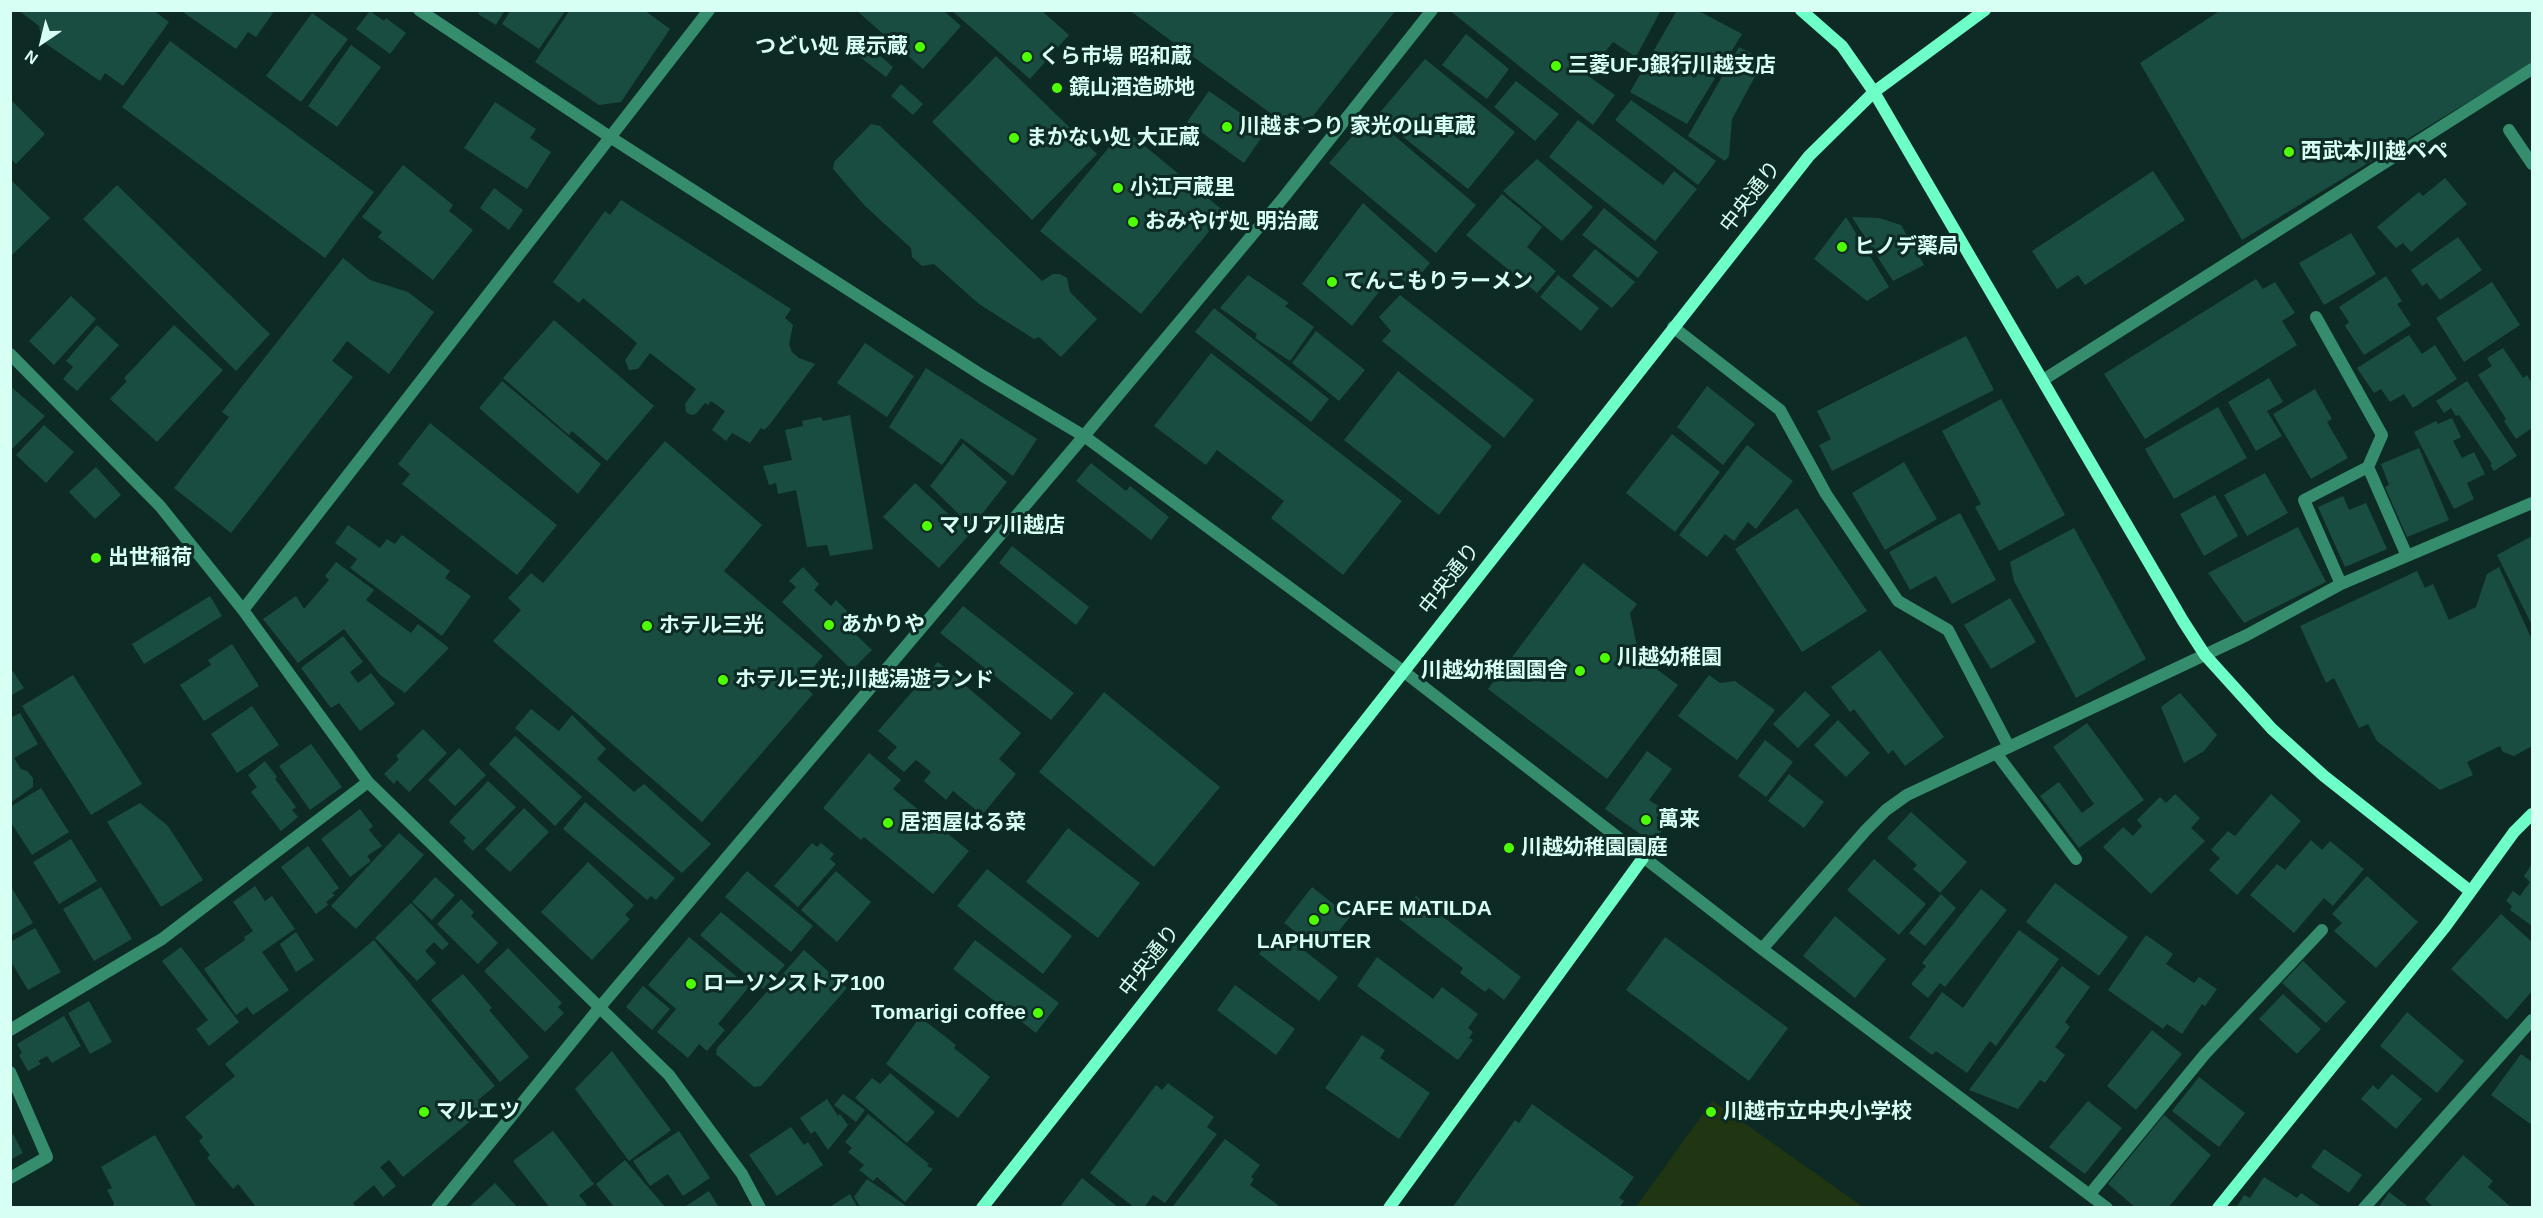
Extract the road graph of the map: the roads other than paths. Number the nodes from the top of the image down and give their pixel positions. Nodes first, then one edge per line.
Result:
1 (419, 10) edge
2 (709, 10) edge
3 (1432, 10) edge
4 (1801, 10) edge
5 (1985, 10) edge
6 (2532, 69) edge
7 (1874, 92) junction
8 (2509, 130) dead end
9 (610, 137) junction
10 (2532, 164) edge
11 (2316, 317) dead end
12 (1673, 327) junction
13 (10, 354) edge
14 (2043, 380) junction
15 (1084, 436) junction
16 (2368, 467) junction
17 (2532, 503) edge
18 (2407, 556) junction
19 (2341, 584) junction
20 (243, 610) junction
21 (2205, 655) junction
22 (1403, 671) junction
23 (2009, 747) junction
24 (1995, 753) junction
25 (368, 782) junction
26 (2532, 814) edge
27 (1643, 858) junction
28 (2076, 859) dead end
29 (2470, 891) junction
30 (2322, 930) dead end
31 (1762, 949) junction
32 (600, 1007) junction
33 (2532, 1020) edge
34 (10, 1030) edge
35 (10, 1072) edge
36 (10, 1178) edge
37 (2090, 1194) junction
38 (437, 1208) edge
39 (760, 1208) edge
40 (982, 1208) edge
41 (1389, 1208) edge
42 (2107, 1208) edge
43 (2218, 1208) edge
44 (2364, 1208) edge

1 - 9 street
2 - 9 street
3 - 15 street
4 - 7 street
5 - 7 street, 中央通り
6 - 14 street
7 - 12 street, 中央通り
7 - 14 street
8 - 10 street
9 - 15 street
9 - 20 street
11 - 16 street
12 - 22 street, 中央通り
12 - 23 street
13 - 20 street
14 - 21 street
15 - 22 street
15 - 32 street
16 - 18 street
16 - 19 street
17 - 18 street
18 - 19 street
19 - 21 street
20 - 25 street
21 - 23 street
21 - 29 street
22 - 27 street
22 - 40 street, 中央通り
23 - 24 street
24 - 28 street
24 - 31 street
25 - 32 street
25 - 34 street
26 - 29 street
27 - 31 street
27 - 41 street
29 - 43 street
30 - 37 street
31 - 37 street
32 - 38 street
32 - 39 street
33 - 44 street
35 - 36 street
37 - 42 street

